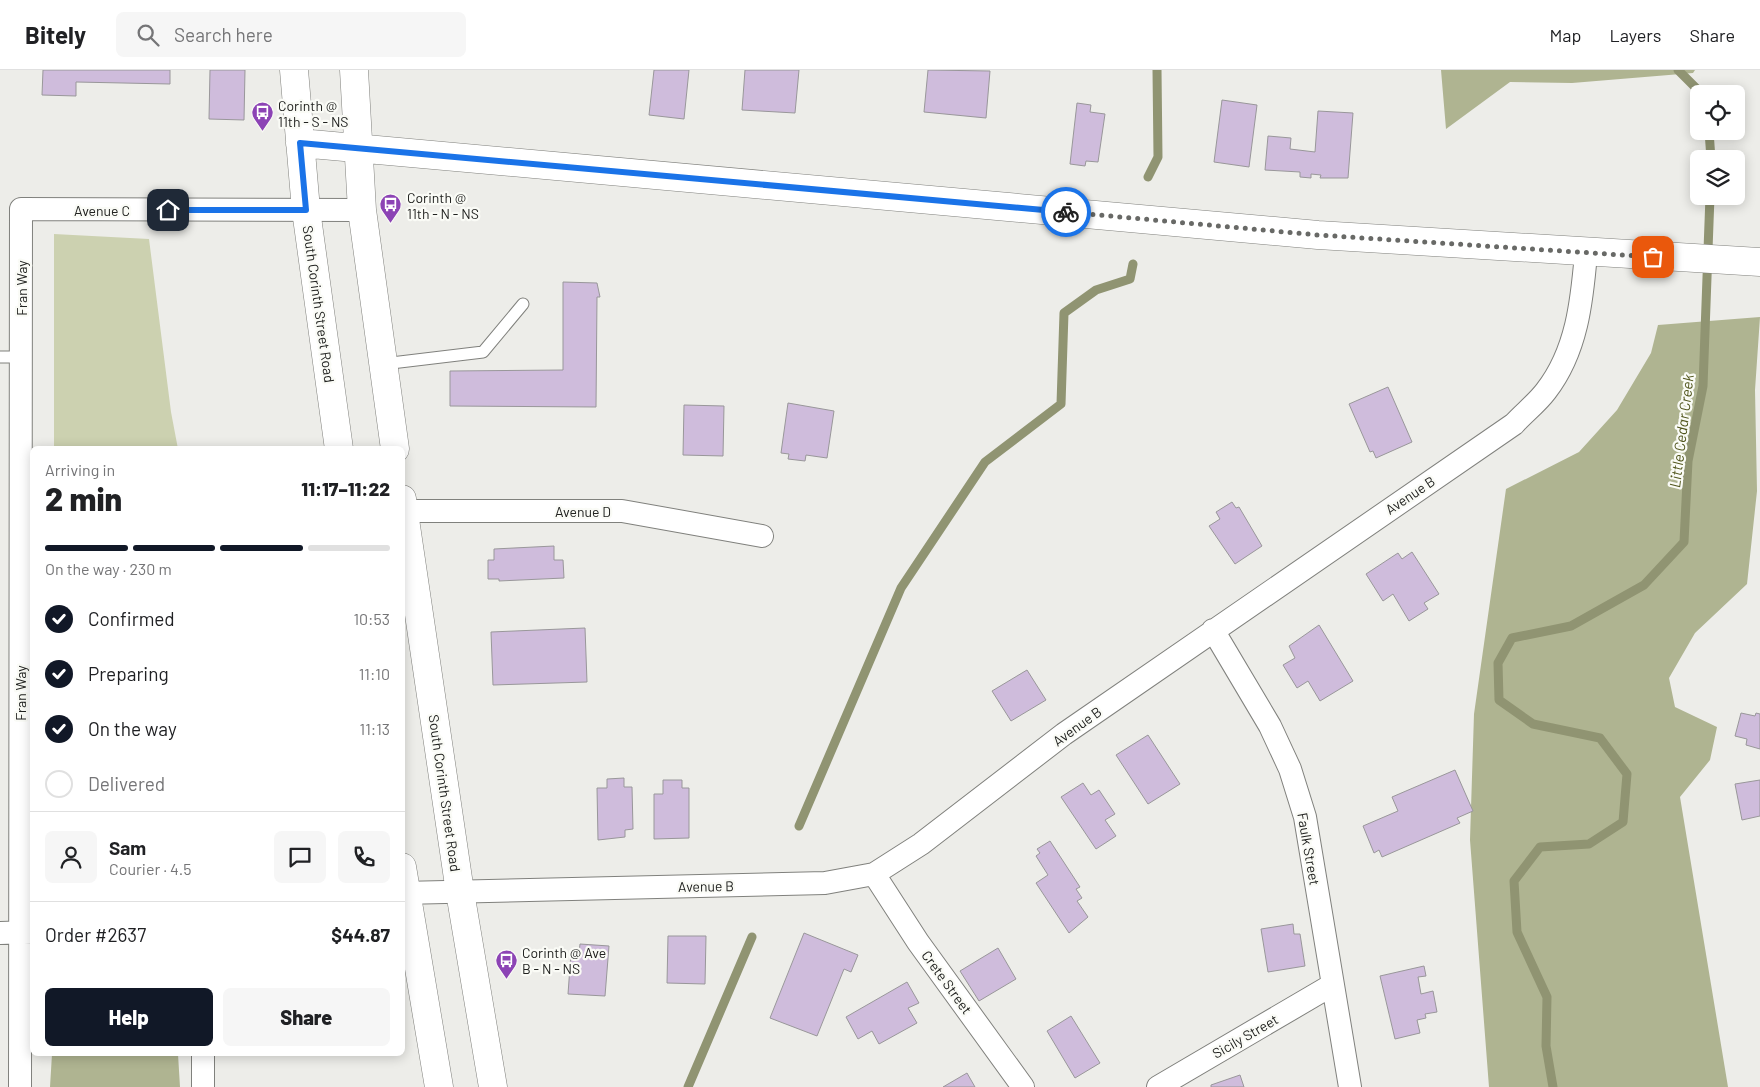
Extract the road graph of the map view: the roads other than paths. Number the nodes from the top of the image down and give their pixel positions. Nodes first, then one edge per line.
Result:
1 (294, 70) edge
2 (354, 70) edge
3 (300, 143) junction
4 (358, 148) junction
5 (21, 209) joint
6 (306, 210) junction
7 (362, 210) junction
8 (1586, 253) junction
9 (1760, 262) edge
10 (524, 304) dead end
11 (11, 357) edge
12 (383, 364) junction
13 (339, 446) edge
14 (395, 446) edge
15 (405, 507) edge
16 (405, 521) edge
17 (762, 536) dead end
18 (1214, 630) junction
19 (874, 874) junction
20 (405, 884) edge
21 (405, 890) edge
22 (460, 892) junction
23 (17, 933) edge
24 (1332, 985) junction
25 (203, 1056) edge
26 (1181, 1081) edge
27 (20, 1087) edge
28 (203, 1087) edge
29 (439, 1087) edge
30 (493, 1087) edge
31 (1023, 1087) edge
32 (1158, 1087) edge
33 (1350, 1087) edge

1 - 3 main road, South Corinth Street Road
2 - 4 main road
3 - 4 main road
3 - 6 main road, South Corinth Street Road
4 - 7 main road
4 - 8 main road
5 - 6 street, Avenue C
5 - 11 street, Fran Way
6 - 7 street, Avenue C
6 - 13 main road, South Corinth Street Road
7 - 12 main road
8 - 9 main road
8 - 18 street, Avenue B
10 - 12 lane
11 - 23 street, Fran Way
12 - 14 main road
15 - 17 street, Avenue D
16 - 22 main road, South Corinth Street Road
18 - 19 street, Avenue B
18 - 24 street, Faulk Street
19 - 22 street, Avenue B
19 - 31 street, Crete Street
20 - 22 street, Avenue B
21 - 29 main road
22 - 30 main road, South Corinth Street Road
23 - 27 street, Fran Way
24 - 26 street, Sicily Street
24 - 33 street, Faulk Street
25 - 28 street
26 - 32 street, Sicily Street

